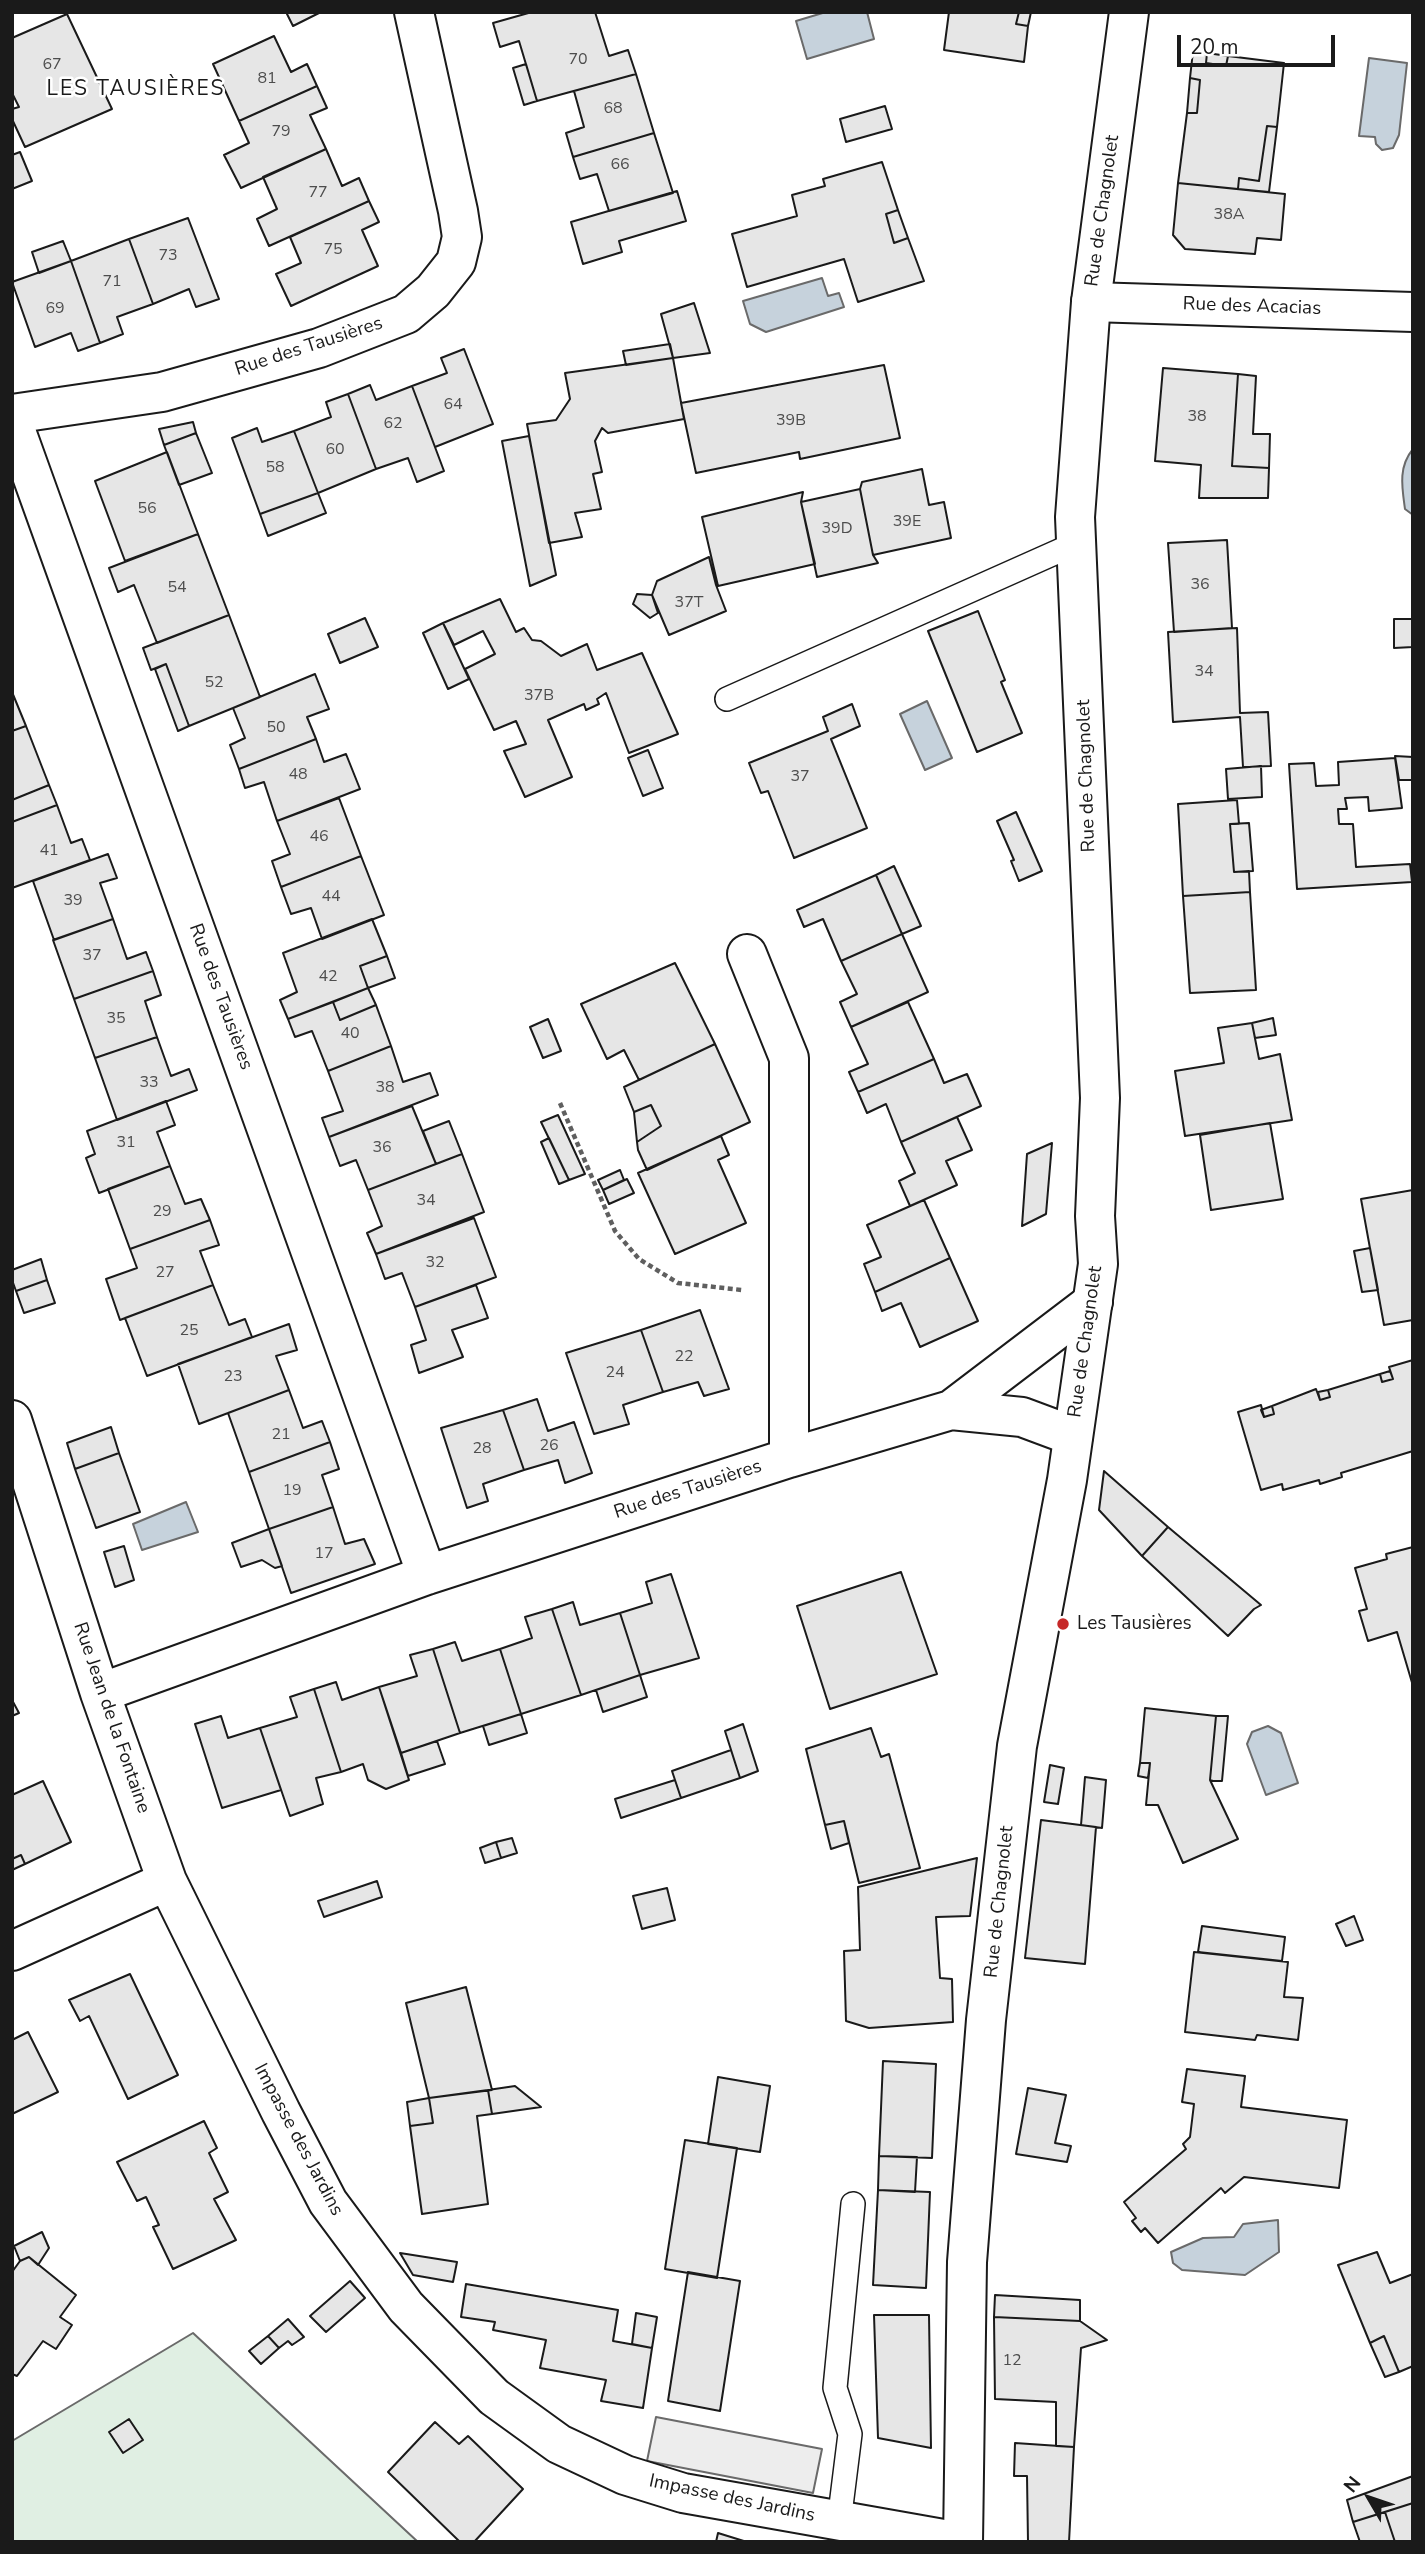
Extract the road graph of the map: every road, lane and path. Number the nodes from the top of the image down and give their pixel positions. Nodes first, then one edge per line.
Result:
1 (414, 12) edge
2 (1129, 12) edge
3 (1091, 302) junction
4 (1413, 312) edge
5 (12, 414) edge
6 (12, 420) edge
7 (1077, 543) junction
8 (727, 699) dead end
9 (747, 954) dead end
10 (560, 1103) dead end
11 (788, 1295) junction
12 (1093, 1302) junction
13 (951, 1410) junction
14 (12, 1420) edge
15 (1073, 1436) junction
16 (789, 1458) junction
17 (427, 1575) junction
18 (100, 1693) junction
19 (167, 1881) junction
20 (12, 1951) edge
21 (230, 2008) joint
22 (853, 2204) dead end
23 (839, 2522) junction
24 (961, 2542) edge

1 - 5 street, Rue des Tausières
2 - 3 street, Rue de Chagnolet
3 - 4 street, Rue des Acacias
3 - 7 street, Rue de Chagnolet
6 - 17 street, Rue des Tausières
7 - 8 lane
7 - 12 street, Rue de Chagnolet
9 - 11 street
10 - 11 path
11 - 16 street
12 - 13 street
12 - 15 street, Rue de Chagnolet
13 - 15 street
13 - 16 street, Rue des Tausières
14 - 18 street, Rue Jean de la Fontaine
15 - 24 street, Rue de Chagnolet
16 - 17 street, Rue des Tausières
17 - 18 street, Rue des Tausières
18 - 19 street, Rue Jean de la Fontaine
19 - 20 street
19 - 21 street, Rue Jean de la Fontaine
21 - 23 street, Impasse des Jardins
22 - 23 lane
23 - 24 street, Impasse des Jardins

